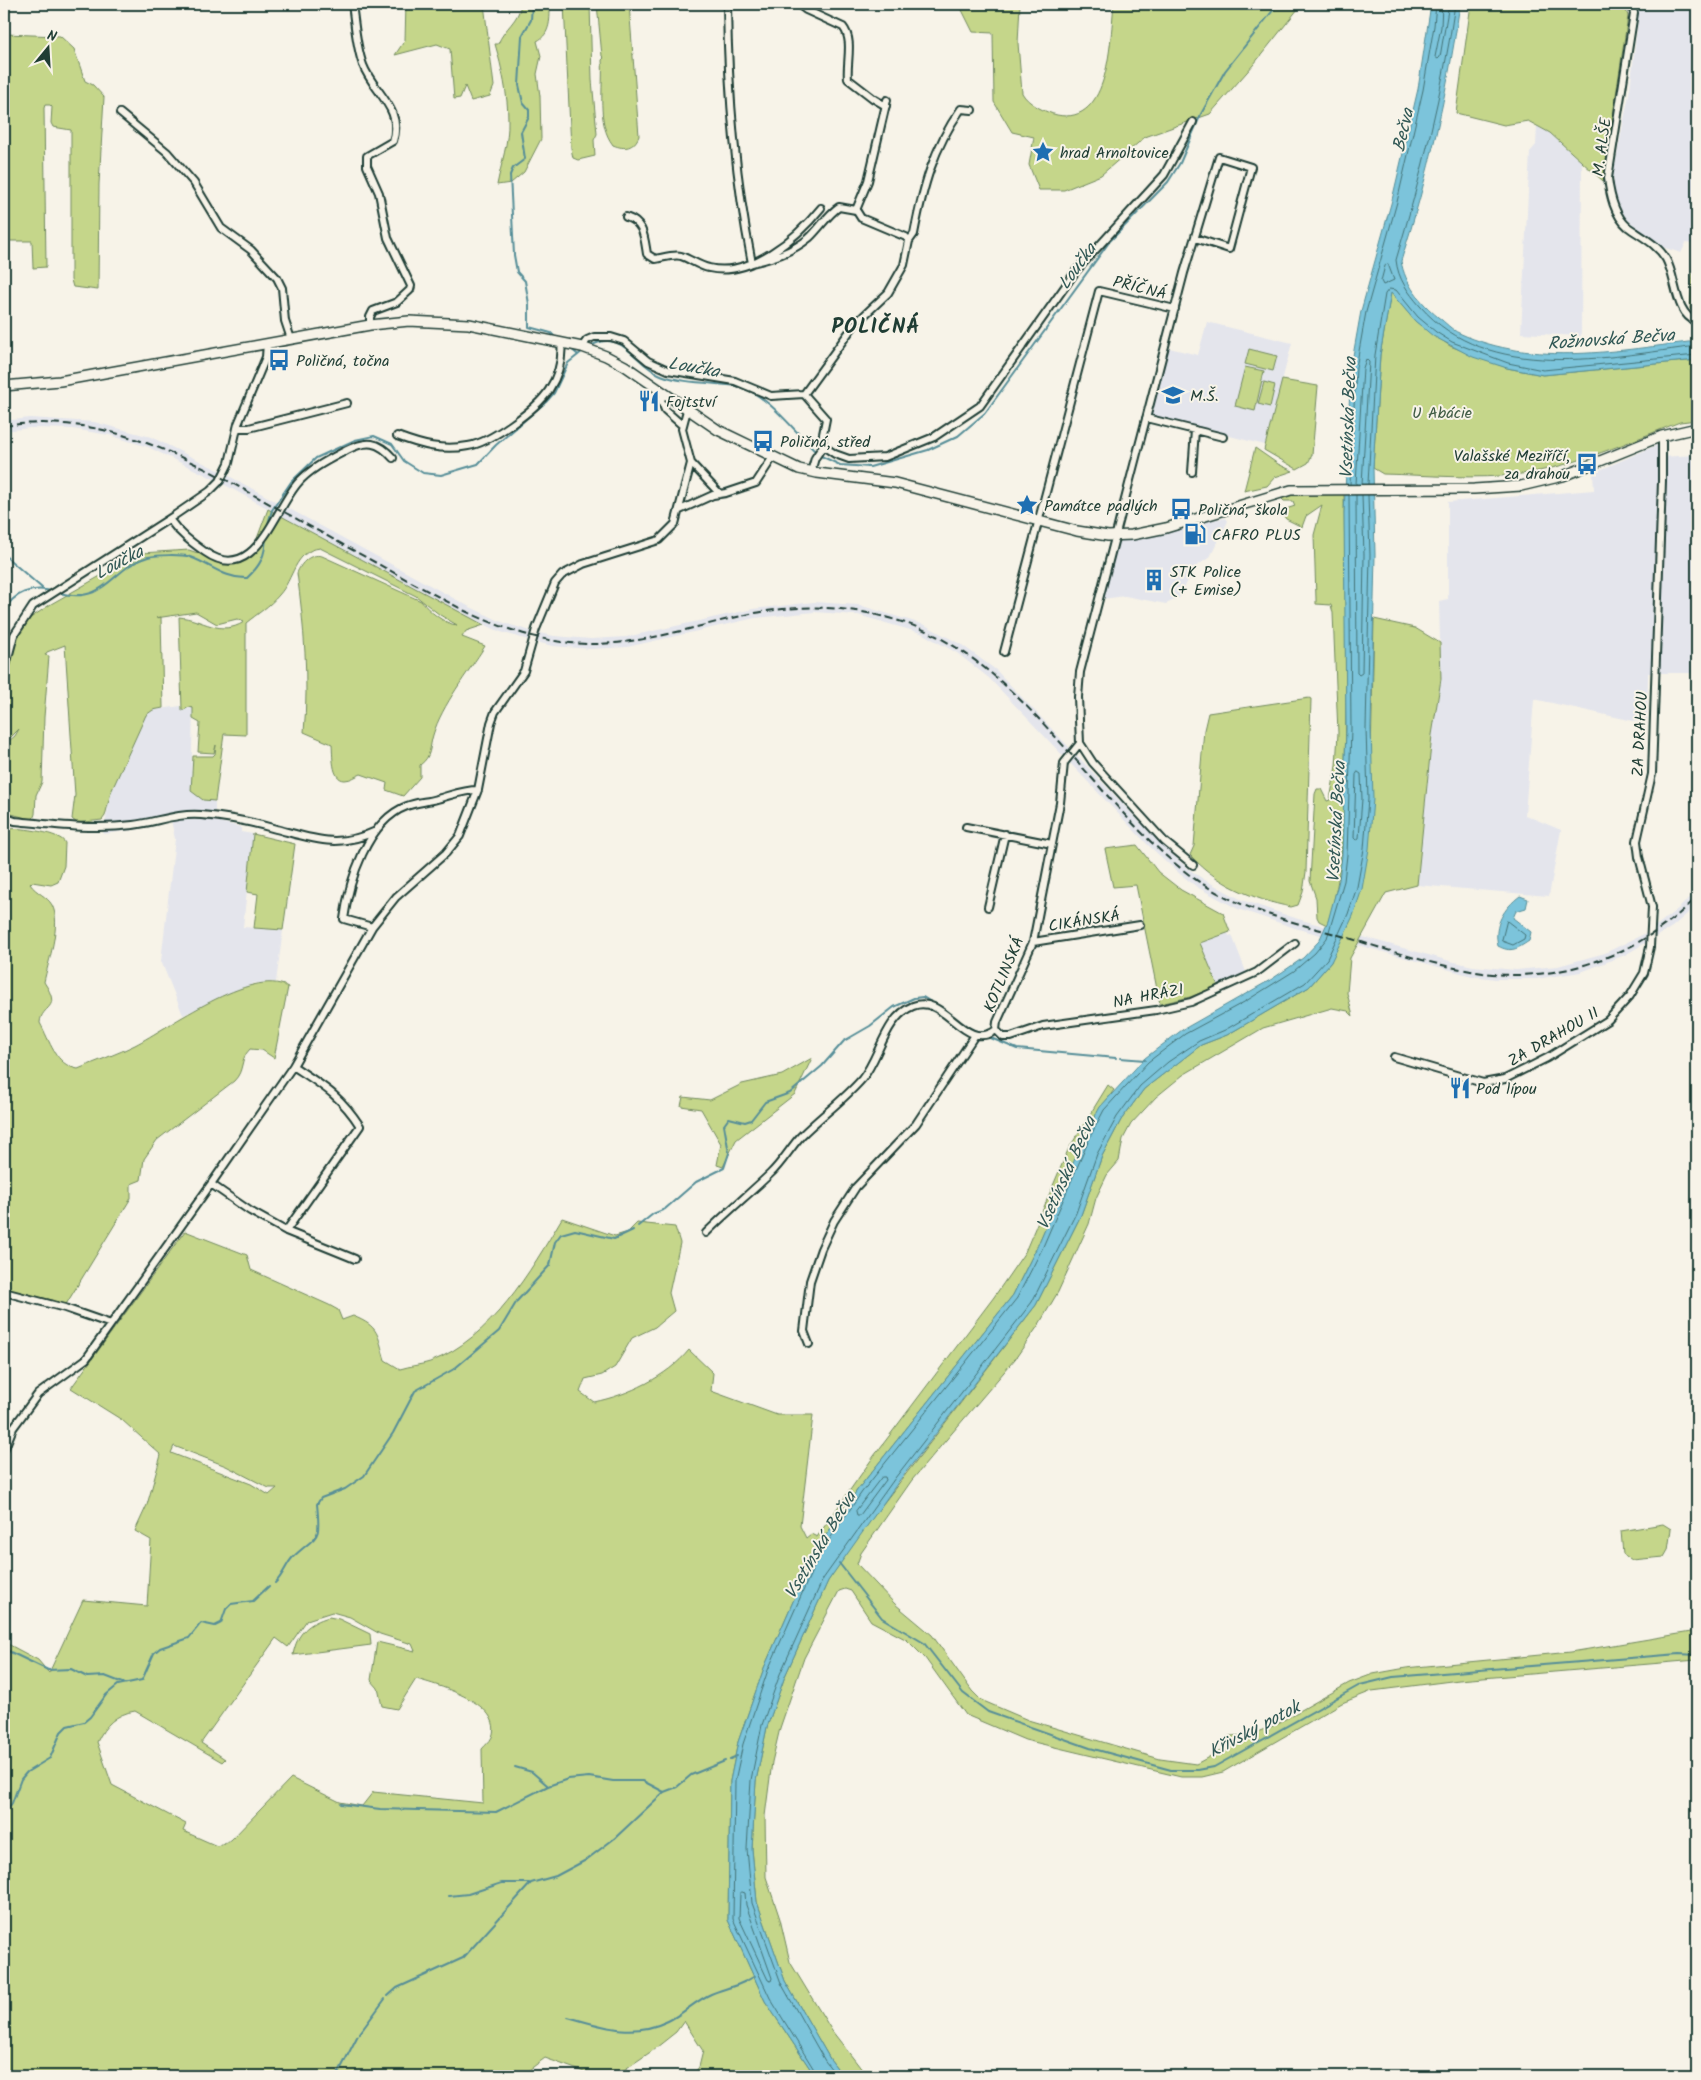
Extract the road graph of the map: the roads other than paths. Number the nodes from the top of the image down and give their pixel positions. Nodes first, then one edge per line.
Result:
1 (352, 4) edge
2 (727, 4) edge
3 (798, 4) edge
4 (1631, 4) edge
5 (972, 110) dead end
6 (120, 113) dead end
7 (1193, 122) dead end
8 (821, 208) dead end
9 (856, 210) junction
10 (626, 217) dead end
11 (1195, 238) junction
12 (909, 241) junction
13 (752, 263) junction
14 (1175, 309) junction
15 (1697, 322) edge
16 (370, 325) junction
17 (291, 338) junction
18 (561, 342) junction
19 (267, 343) junction
20 (582, 347) junction
21 (4, 386) edge
22 (664, 394) junction
23 (804, 394) junction
24 (347, 403) dead end
25 (687, 410) junction
26 (1146, 418) junction
27 (682, 425) junction
28 (237, 428) junction
29 (1697, 428) edge
30 (1195, 430) junction
31 (397, 436) dead end
32 (1662, 436) junction
33 (1223, 437) dead end
34 (822, 448) junction
35 (393, 458) dead end
36 (772, 458) junction
37 (691, 463) junction
38 (811, 472) junction
39 (1192, 472) dead end
40 (720, 494) junction
41 (680, 510) junction
42 (169, 519) junction
43 (1039, 521) junction
44 (1116, 537) junction
45 (1004, 652) dead end
46 (4, 673) edge
47 (1080, 743) junction
48 (478, 790) junction
49 (4, 817) edge
50 (966, 826) dead end
51 (376, 831) junction
52 (1005, 834) junction
53 (1052, 844) junction
54 (1193, 865) dead end
55 (988, 907) dead end
56 (1140, 925) dead end
57 (372, 927) junction
58 (1033, 942) junction
59 (1295, 943) dead end
60 (1611, 1018) joint
61 (996, 1030) junction
62 (975, 1035) junction
63 (1394, 1057) dead end
64 (293, 1066) junction
65 (211, 1184) junction
66 (286, 1231) junction
67 (706, 1233) dead end
68 (355, 1259) dead end
69 (4, 1292) edge
70 (111, 1324) junction
71 (809, 1344) dead end
72 (4, 1450) edge

1 - 16 street
2 - 13 street
3 - 9 street
4 - 15 street, M. ALŠE
5 - 12 street
6 - 17 street
7 - 34 street
8 - 13 street
9 - 12 street
9 - 13 street
10 - 13 street
11 - 11 street
11 - 14 street
12 - 23 street
14 - 26 street
14 - 43 street, PŘÍČNÁ
16 - 17 main road
16 - 18 main road
17 - 19 main road
18 - 20 main road
18 - 31 street
19 - 21 main road
19 - 28 street
20 - 22 main road
20 - 23 street
22 - 25 main road
22 - 27 street
23 - 34 street
24 - 28 street
25 - 27 street
25 - 36 main road
26 - 30 street
26 - 44 street
27 - 37 street
28 - 42 street
29 - 32 main road
30 - 33 street
30 - 39 street
32 - 44 main road
32 - 60 street, ZA DRAHOU
34 - 38 street
35 - 42 street
36 - 38 main road
36 - 40 street
37 - 40 street
37 - 41 street
38 - 43 main road
40 - 41 street
41 - 48 street
42 - 46 street
43 - 44 main road
43 - 45 street
44 - 47 street
47 - 53 street, KOTLINSKÁ
47 - 54 street
48 - 51 street
48 - 57 street
49 - 51 street
50 - 52 street
51 - 57 street
52 - 53 street
52 - 55 street
53 - 58 street, KOTLINSKÁ
56 - 58 street, CIKÁNSKÁ
57 - 64 street
58 - 61 street, KOTLINSKÁ
59 - 61 street, NA HRÁZI
60 - 63 street, ZA DRAHOU II
61 - 62 street, KOTLINSKÁ
62 - 67 street, KOTLINSKÁ
62 - 71 street
64 - 65 street
64 - 66 street
65 - 66 street
65 - 70 street
66 - 68 street
69 - 70 street
70 - 72 street

